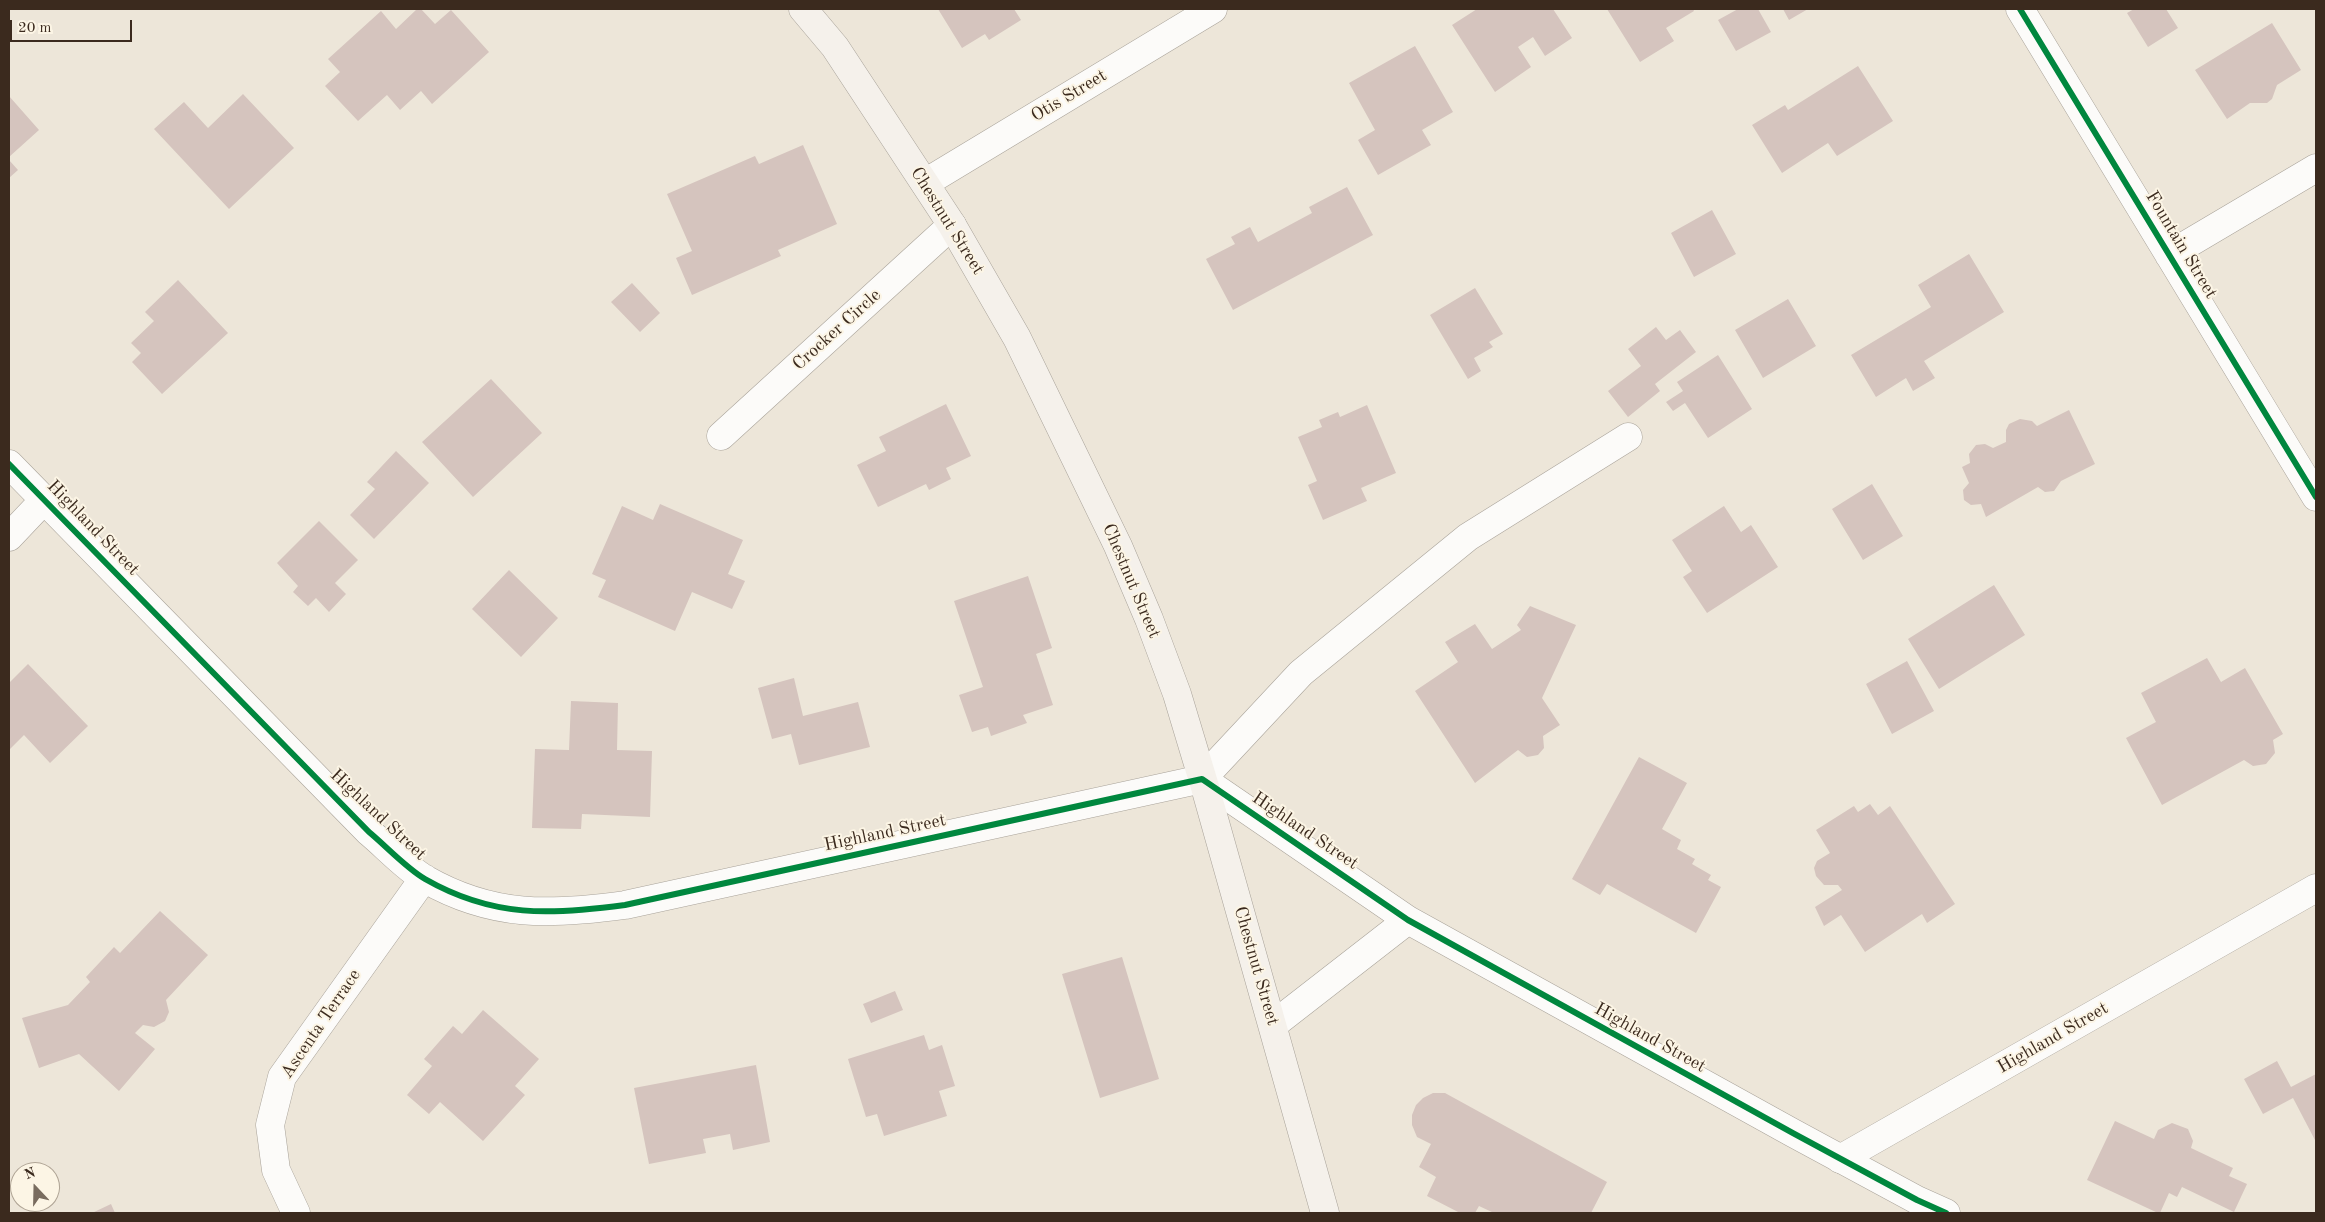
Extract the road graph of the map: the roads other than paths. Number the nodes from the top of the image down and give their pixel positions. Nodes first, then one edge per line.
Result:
1 (803, 9) edge
2 (1213, 9) edge
3 (2020, 9) edge
4 (2316, 168) edge
5 (925, 183) junction
6 (952, 225) junction
7 (2169, 255) junction
8 (721, 436) dead end
9 (1628, 437) dead end
10 (9, 464) edge
11 (2316, 497) edge
12 (44, 500) junction
13 (9, 537) edge
14 (1202, 779) junction
15 (424, 878) junction
16 (2316, 888) edge
17 (1408, 920) junction
18 (1272, 1025) junction
19 (1840, 1159) junction
20 (1917, 1207) edge
21 (296, 1213) edge
22 (1325, 1213) edge
23 (1946, 1213) edge

1 - 5 main road, Chestnut Street
2 - 5 street, Otis Street
3 - 7 street, Fountain Street
4 - 7 street
5 - 6 main road, Chestnut Street
6 - 8 street, Crocker Circle
6 - 14 main road, Chestnut Street
7 - 11 street, Fountain Street
9 - 14 street
10 - 12 street, Highland Street
12 - 13 street
12 - 15 street, Highland Street
14 - 15 street, Highland Street
14 - 17 street, Highland Street
14 - 18 main road, Chestnut Street
15 - 21 street, Ascenta Terrace
16 - 19 street, Highland Street
17 - 18 street
17 - 19 street, Highland Street
18 - 22 main road, Chestnut Street
19 - 20 street
20 - 23 street

